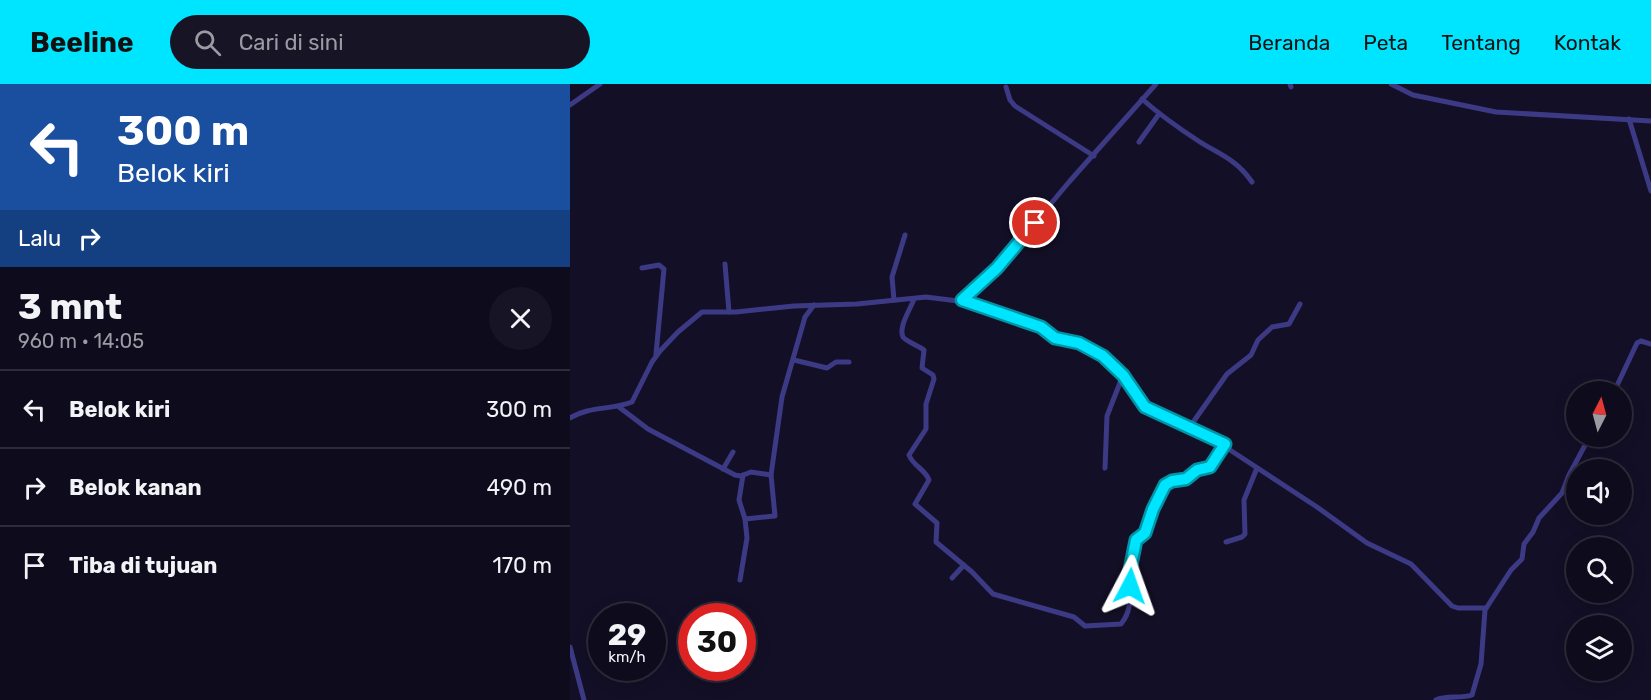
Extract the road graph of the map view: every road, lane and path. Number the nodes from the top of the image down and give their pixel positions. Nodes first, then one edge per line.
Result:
1 (600, 84) edge
2 (1156, 84) edge
3 (1391, 84) edge
4 (1006, 87) dead end
5 (1142, 99) junction
6 (570, 105) edge
7 (1159, 114) junction
8 (1629, 119) junction
9 (1651, 121) edge
10 (1138, 142) dead end
11 (1094, 156) junction
12 (1252, 182) dead end
13 (1651, 191) edge
14 (905, 235) dead end
15 (725, 264) dead end
16 (642, 268) dead end
17 (914, 299) junction
18 (894, 300) junction
19 (962, 300) junction
20 (1300, 304) dead end
21 (814, 305) junction
22 (729, 312) junction
23 (1651, 344) edge
24 (656, 355) junction
25 (794, 360) junction
26 (849, 362) dead end
27 (1123, 375) junction
28 (1619, 381) edge
29 (619, 407) junction
30 (570, 418) edge
31 (1189, 428) junction
32 (1225, 444) junction
33 (1584, 447) edge
34 (733, 452) dead end
35 (1105, 468) dead end
36 (1257, 468) junction
37 (723, 469) junction
38 (743, 475) junction
39 (771, 475) junction
40 (745, 519) junction
41 (1226, 542) dead end
42 (964, 565) junction
43 (952, 578) dead end
44 (740, 580) dead end
45 (1486, 608) junction
46 (570, 647) edge
47 (584, 700) edge
48 (1436, 700) edge

1 - 6 street
2 - 5 street
3 - 8 street
4 - 11 street
5 - 7 street
5 - 11 street
7 - 10 street
7 - 12 street
8 - 9 street
8 - 13 street
11 - 19 street
14 - 18 street
15 - 22 street
16 - 24 street
17 - 18 street
17 - 19 street
17 - 42 street
18 - 21 street
19 - 27 street
20 - 31 street
21 - 22 street
21 - 25 street
22 - 24 street
23 - 28 street
24 - 29 street
25 - 26 street
25 - 39 street
27 - 31 street
27 - 35 street
29 - 30 street
29 - 37 street
31 - 32 street
32 - 36 street
32 - 42 street
33 - 45 street
34 - 37 street
36 - 41 street
36 - 45 street
37 - 38 street
38 - 39 street
38 - 40 street
39 - 40 street
40 - 44 street
42 - 43 street
45 - 48 street
46 - 47 street

